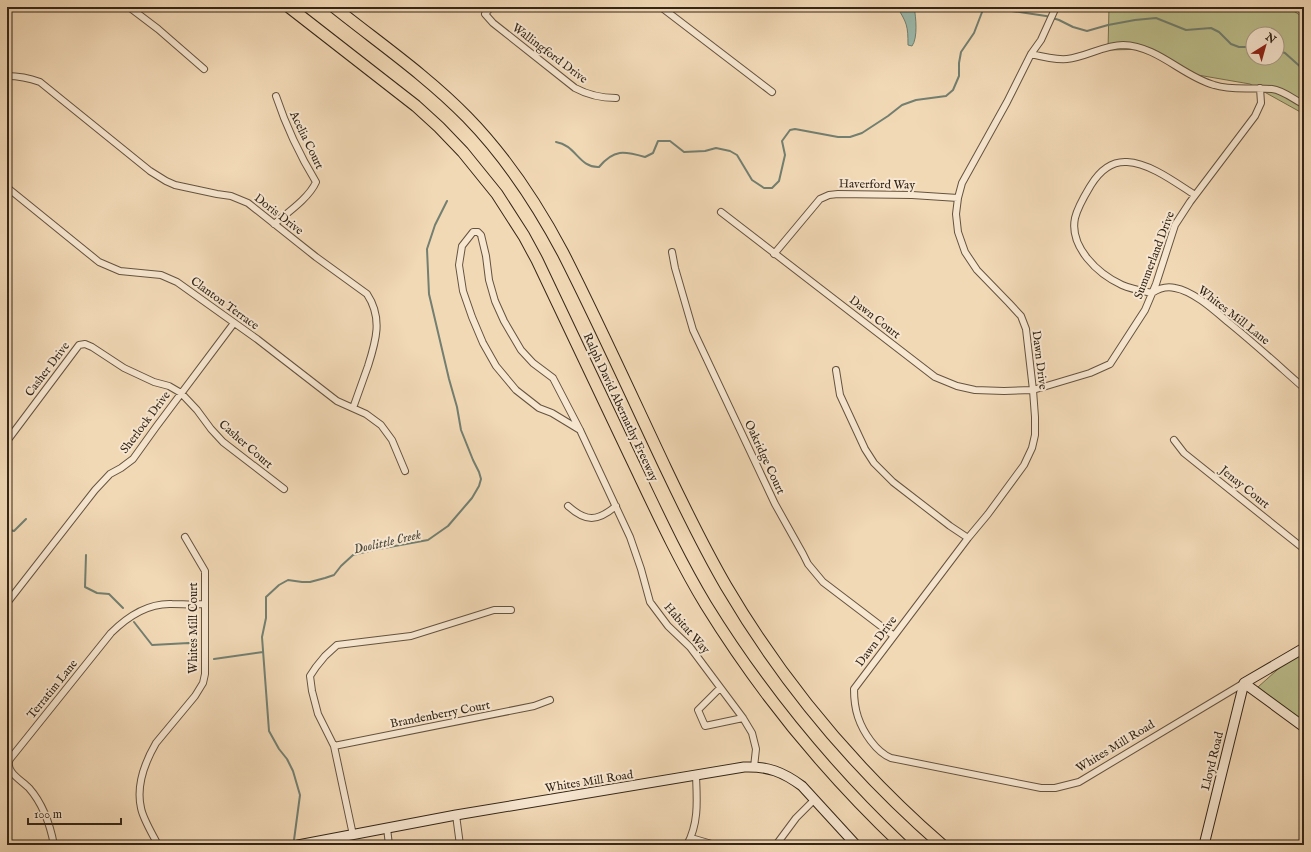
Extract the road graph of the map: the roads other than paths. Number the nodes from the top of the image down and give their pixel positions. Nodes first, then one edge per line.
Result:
1 (129, 7) edge
2 (289, 7) edge
3 (334, 7) edge
4 (491, 7) edge
5 (661, 7) edge
6 (1056, 7) edge
7 (1031, 54) junction
8 (204, 69) dead end
9 (7, 76) edge
10 (1260, 88) junction
11 (772, 92) dead end
12 (276, 96) dead end
13 (616, 98) dead end
14 (1302, 103) dead end
15 (7, 186) edge
16 (1195, 195) junction
17 (958, 198) junction
18 (721, 212) dead end
19 (274, 224) junction
20 (672, 252) dead end
21 (774, 254) junction
22 (1152, 293) junction
23 (234, 323) junction
24 (836, 370) dead end
25 (1304, 388) edge
26 (1033, 390) junction
27 (181, 393) junction
28 (353, 408) junction
29 (580, 430) junction
30 (1174, 440) dead end
31 (7, 441) edge
32 (405, 471) dead end
33 (284, 489) dead end
34 (568, 506) dead end
35 (616, 506) junction
36 (185, 537) dead end
37 (968, 538) junction
38 (1304, 549) edge
39 (7, 604) edge
40 (204, 604) junction
41 (511, 610) dead end
42 (894, 636) junction
43 (1304, 648) edge
44 (1244, 683) junction
45 (720, 688) junction
46 (550, 700) dead end
47 (855, 703) joint
48 (742, 718) junction
49 (1304, 727) edge
50 (334, 746) junction
51 (754, 767) junction
52 (696, 776) junction
53 (815, 799) junction
54 (456, 815) junction
55 (387, 828) junction
56 (353, 835) junction
57 (691, 838) junction
58 (54, 845) edge
59 (158, 845) edge
60 (298, 845) edge
61 (389, 845) edge
62 (460, 845) edge
63 (687, 845) edge
64 (715, 845) edge
65 (776, 845) edge
66 (856, 845) edge
67 (902, 845) edge
68 (942, 845) edge
69 (1204, 845) edge

1 - 8 street
2 - 67 highway, Ralph David Abernathy Freeway
3 - 68 highway, Ralph David Abernathy Freeway
4 - 13 street, Wallingford Drive
5 - 11 street
6 - 7 street, Dawn Drive
7 - 10 street
7 - 17 street, Dawn Drive
9 - 19 street, Doris Drive
10 - 14 street
10 - 16 street, Summerland Drive
12 - 19 street, Acelia Court
15 - 23 street, Clanton Terrace
16 - 22 street, Summerland Drive
16 - 22 street, Whites Mill Lane
17 - 21 street, Haverford Way
17 - 26 street, Dawn Drive
18 - 21 street, Dawn Court
19 - 28 street, Doris Drive
20 - 42 street, Oakridge Court
21 - 26 street, Dawn Court
22 - 25 street, Whites Mill Lane
22 - 26 street, Summerland Drive
23 - 27 street, Sherlock Drive
23 - 28 street, Clanton Terrace
24 - 37 street
26 - 37 street, Dawn Drive
27 - 31 street, Casher Drive
27 - 33 street, Casher Court
27 - 39 street, Sherlock Drive
28 - 32 street, Clanton Terrace
29 - 29 street, Habitat Way
29 - 35 street, Habitat Way
30 - 38 street, Jenay Court
34 - 35 street
35 - 45 street, Habitat Way
36 - 40 street, Whites Mill Court
37 - 42 street, Dawn Drive
40 - 58 street, Terratim Lane
40 - 59 street, Whites Mill Court
41 - 50 street
42 - 47 street, Dawn Drive
43 - 44 street, Whites Mill Road
44 - 47 street, Whites Mill Road
44 - 49 street
44 - 69 street, Lloyd Road
45 - 48 street, Habitat Way
45 - 48 street
46 - 50 street, Brandenberry Court
48 - 51 street, Habitat Way
50 - 56 street
51 - 52 street, Whites Mill Road
51 - 53 street, Whites Mill Road
52 - 54 street, Whites Mill Road
52 - 57 street
53 - 65 street
53 - 66 street, Whites Mill Road
54 - 55 street, Whites Mill Road
54 - 62 street
55 - 56 street, Whites Mill Road
55 - 61 street
56 - 60 street, Whites Mill Road
57 - 63 street
57 - 64 street

